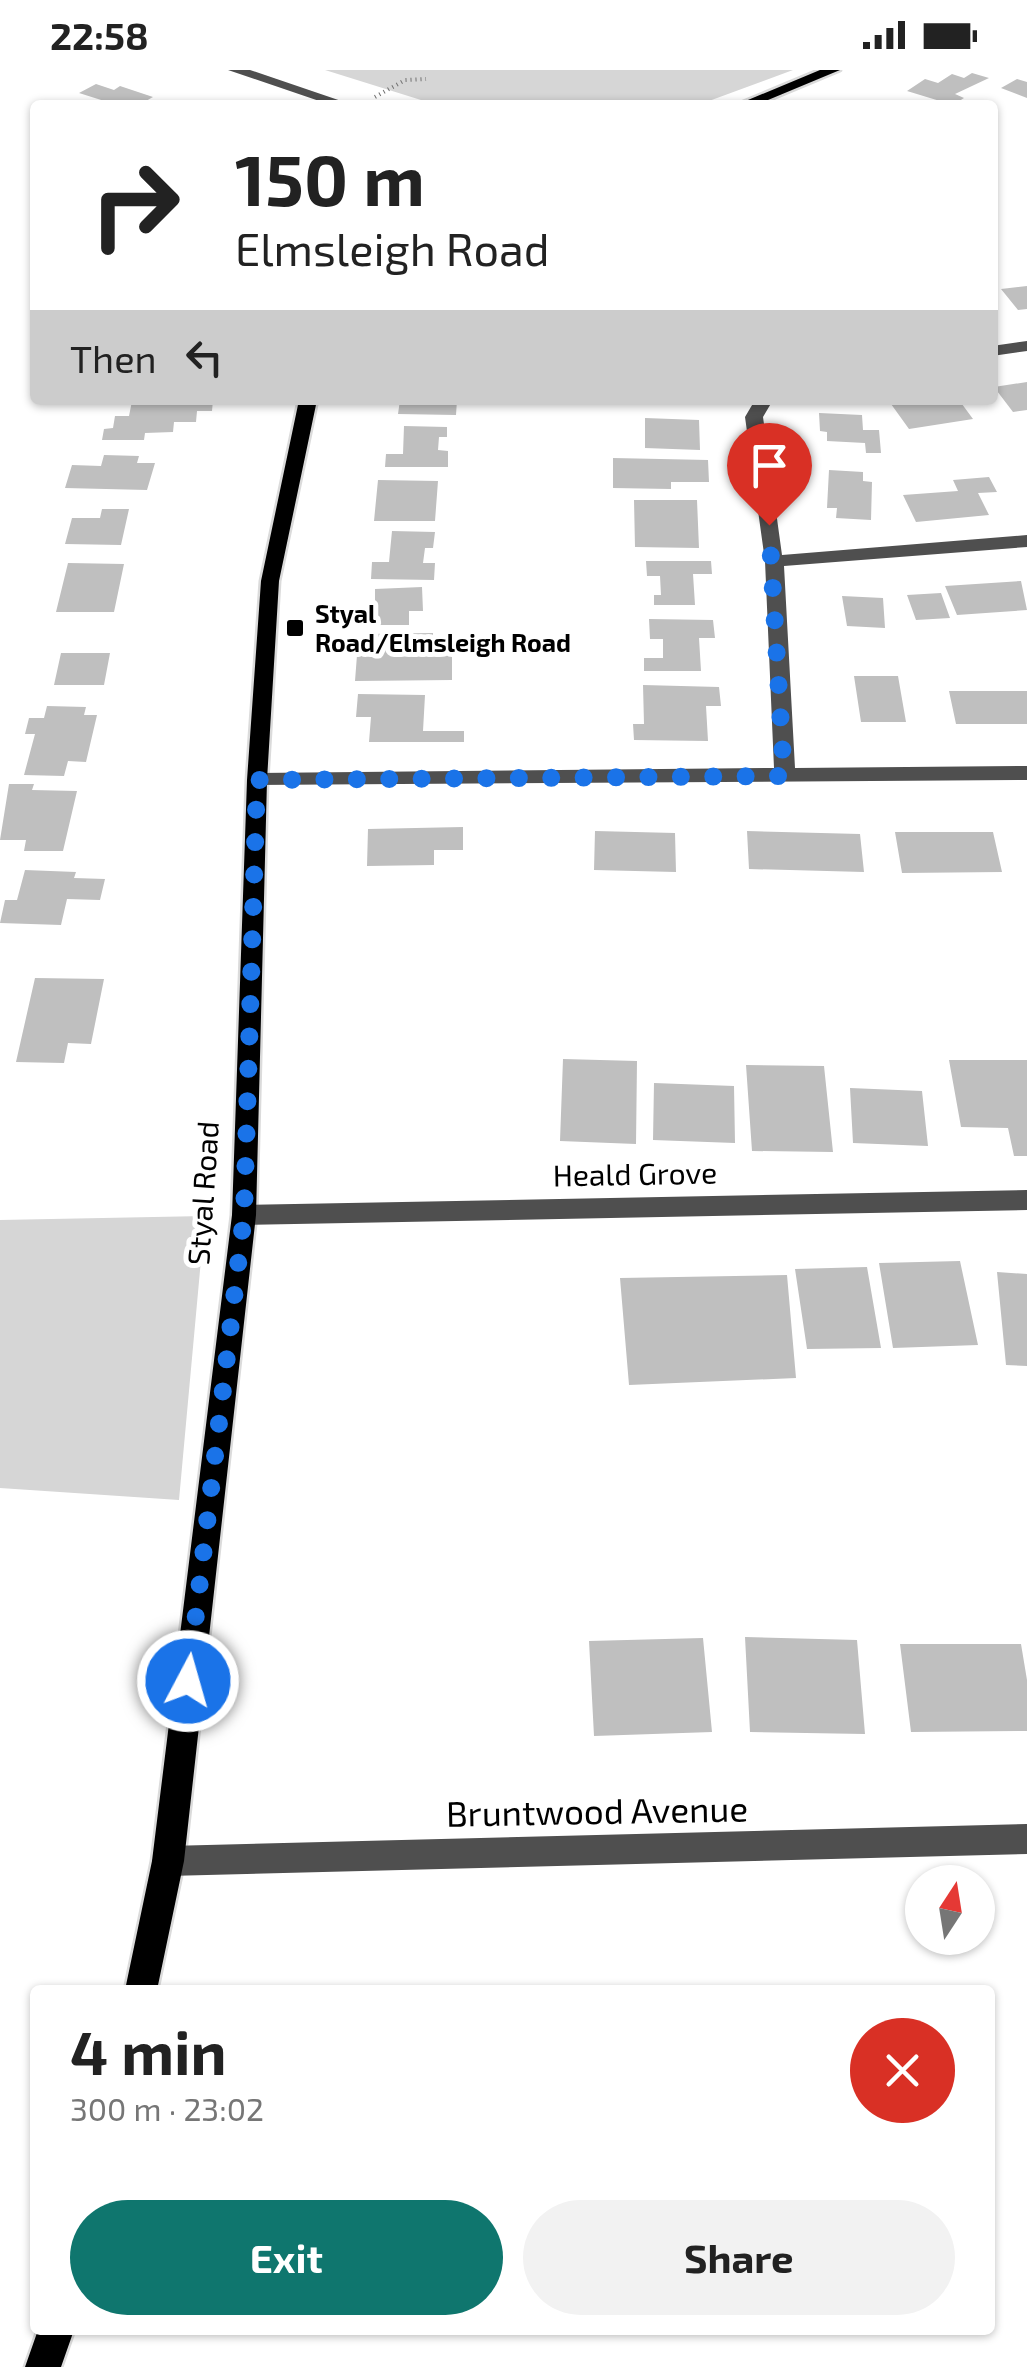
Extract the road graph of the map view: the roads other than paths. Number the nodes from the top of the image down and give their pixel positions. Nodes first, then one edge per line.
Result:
1 (235, 70) edge
2 (833, 70) edge
3 (330, 100) edge
4 (757, 100) edge
5 (1027, 346) edge
6 (998, 350) edge
7 (307, 405) edge
8 (761, 405) edge
9 (1027, 541) edge
10 (774, 561) junction
11 (1027, 773) edge
12 (784, 776) junction
13 (257, 780) junction
14 (1027, 1200) edge
15 (244, 1215) junction
16 (1027, 1838) edge
17 (168, 1861) junction
18 (142, 1985) edge
19 (54, 2335) edge
20 (43, 2367) edge

1 - 3 street
2 - 4 main road
5 - 6 street
7 - 13 main road, Styal Road
8 - 10 street
9 - 10 street
10 - 12 street
11 - 12 street
12 - 13 street
13 - 15 main road, Styal Road
14 - 15 street, Heald Grove
15 - 17 main road, Styal Road
16 - 17 street, Bruntwood Avenue
17 - 18 main road, Styal Road
19 - 20 main road

